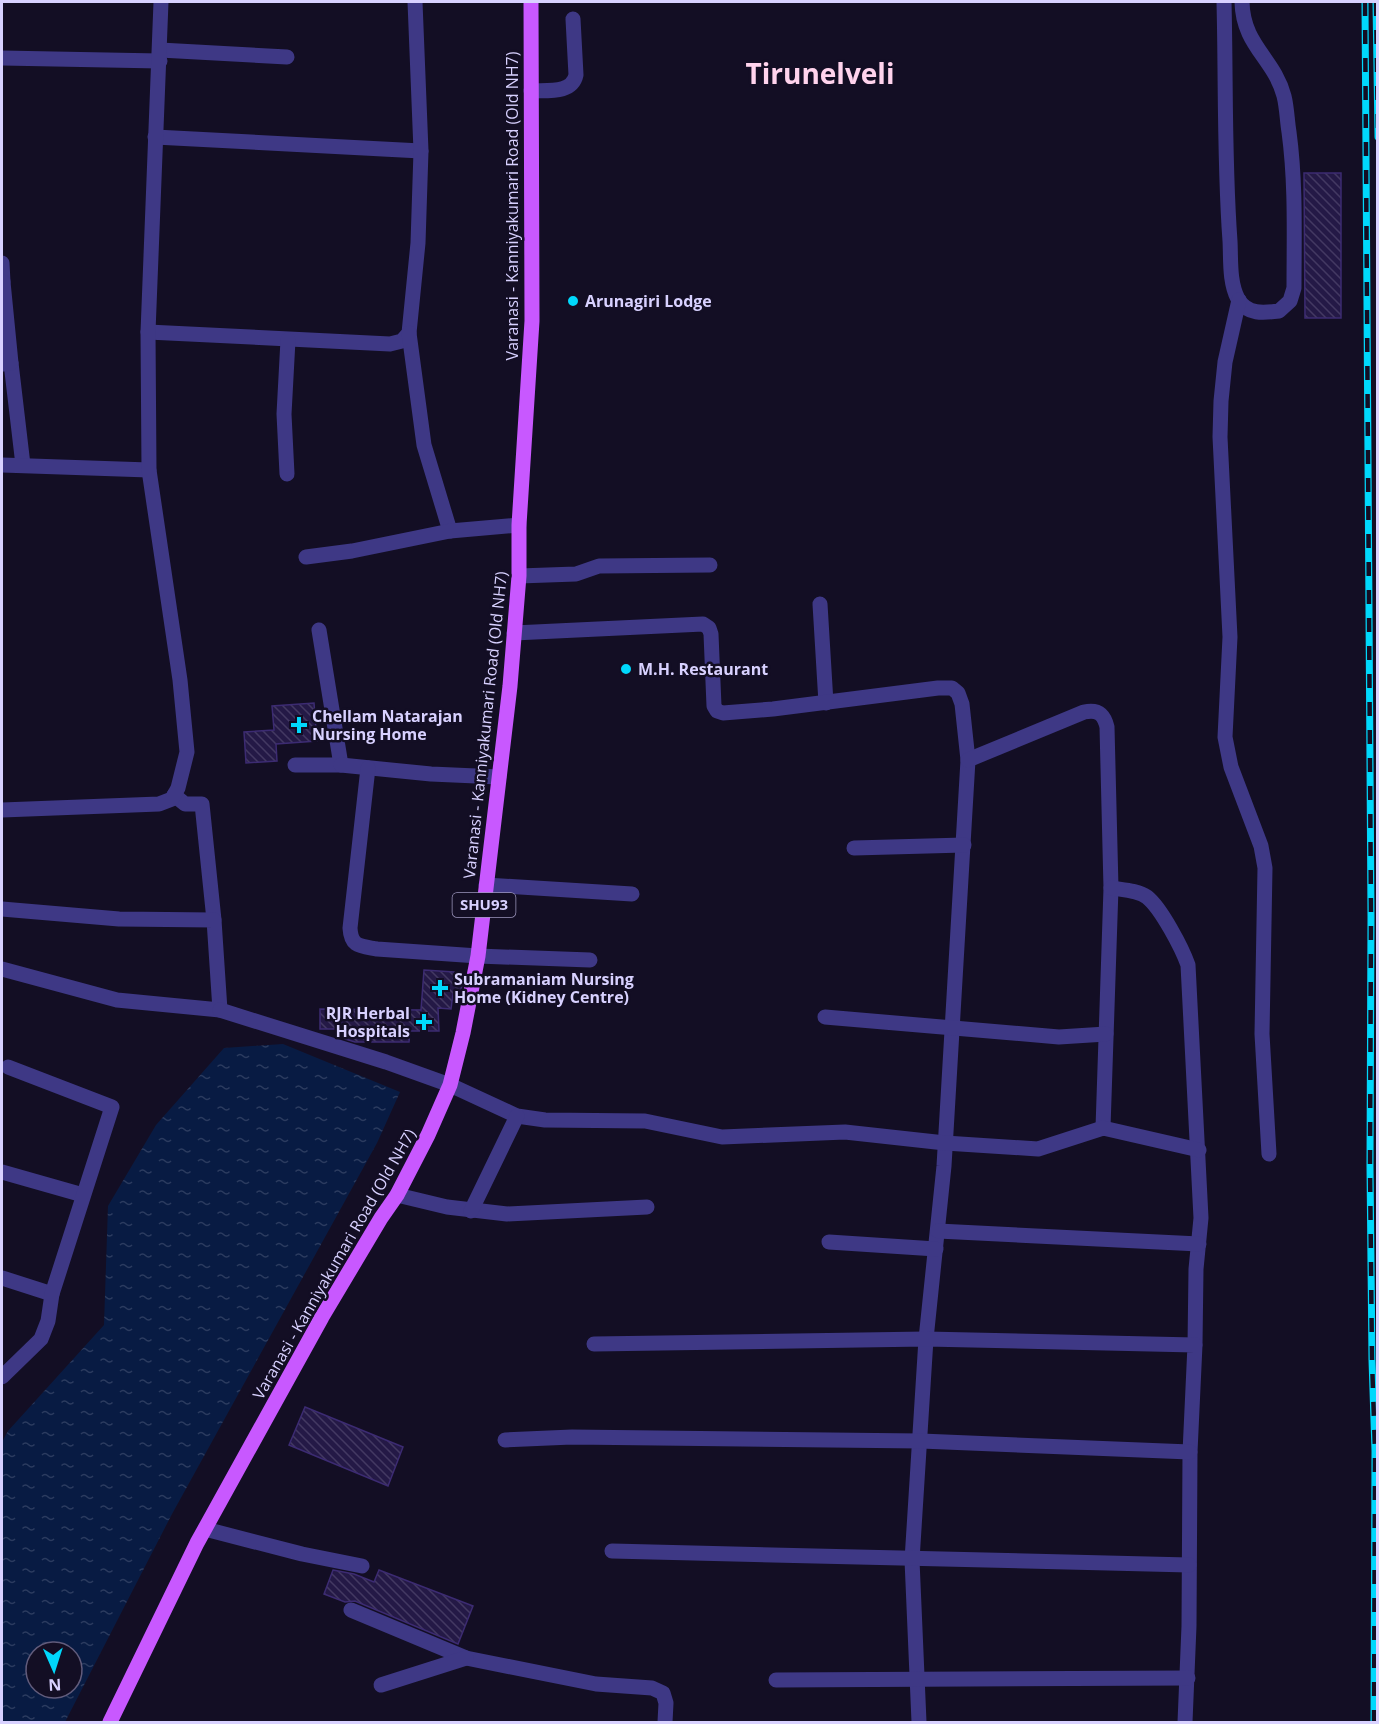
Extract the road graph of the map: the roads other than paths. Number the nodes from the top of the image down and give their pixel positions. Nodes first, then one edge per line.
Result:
1 (161, 2) edge
2 (415, 2) edge
3 (531, 2) edge
4 (1224, 2) edge
5 (1242, 2) edge
6 (573, 20) dead end
7 (160, 56) junction
8 (286, 57) dead end
9 (2, 58) edge
10 (531, 91) junction
11 (155, 137) junction
12 (421, 151) junction
13 (2, 263) edge
14 (2, 282) edge
15 (1239, 300) junction
16 (148, 332) junction
17 (409, 333) junction
18 (288, 340) junction
19 (6, 364) edge
20 (2, 465) edge
21 (23, 465) junction
22 (149, 470) junction
23 (287, 474) dead end
24 (519, 525) junction
25 (450, 531) junction
26 (306, 557) dead end
27 (710, 565) dead end
28 (519, 576) junction
29 (820, 604) dead end
30 (319, 630) dead end
31 (514, 633) junction
32 (826, 703) junction
33 (968, 760) junction
34 (295, 765) dead end
35 (340, 765) junction
36 (368, 768) junction
37 (499, 777) junction
38 (174, 795) junction
39 (2, 810) edge
40 (964, 844) junction
41 (854, 848) dead end
42 (486, 885) junction
43 (1111, 888) junction
44 (632, 894) dead end
45 (2, 909) edge
46 (214, 920) junction
47 (478, 956) junction
48 (590, 960) dead end
49 (2, 969) edge
50 (220, 1010) junction
51 (825, 1017) dead end
52 (951, 1026) junction
53 (1106, 1034) junction
54 (8, 1067) dead end
55 (450, 1085) junction
56 (517, 1116) junction
57 (1103, 1128) junction
58 (945, 1143) junction
59 (1199, 1150) junction
60 (1269, 1154) dead end
61 (2, 1172) edge
62 (83, 1195) junction
63 (396, 1195) junction
64 (647, 1207) dead end
65 (471, 1211) junction
66 (938, 1231) junction
67 (829, 1242) dead end
68 (1199, 1244) junction
69 (936, 1249) junction
70 (2, 1278) edge
71 (51, 1294) junction
72 (926, 1339) junction
73 (594, 1344) dead end
74 (1195, 1345) junction
75 (2, 1377) edge
76 (505, 1440) dead end
77 (921, 1441) junction
78 (1190, 1452) junction
79 (205, 1529) junction
80 (612, 1551) dead end
81 (912, 1560) junction
82 (1189, 1565) junction
83 (362, 1566) dead end
84 (351, 1610) dead end
85 (466, 1658) junction
86 (1188, 1678) junction
87 (776, 1680) dead end
88 (916, 1681) junction
89 (381, 1685) dead end
90 (110, 1722) edge
91 (664, 1722) edge
92 (919, 1722) edge
93 (1185, 1722) edge

1 - 7 street
2 - 12 street
3 - 10 main road, Varanasi - Kanniyakumari Road (Old NH7) / SHU93
4 - 15 street
5 - 15 street
6 - 10 street
7 - 8 street
7 - 9 street
7 - 11 street
10 - 24 main road, Varanasi - Kanniyakumari Road (Old NH7) / SHU93
11 - 12 street
11 - 16 street
12 - 17 street
13 - 14 street
14 - 19 street
15 - 60 street
16 - 18 street
16 - 22 street
17 - 18 street
17 - 25 street
18 - 23 street
19 - 21 street
20 - 21 street
21 - 22 street
22 - 38 street
24 - 25 street
24 - 28 main road, Varanasi - Kanniyakumari Road (Old NH7) / SHU93
25 - 26 street
27 - 28 street
28 - 31 main road, Varanasi - Kanniyakumari Road (Old NH7) / SHU93
29 - 32 street
30 - 35 street
31 - 32 street
31 - 37 main road, Varanasi - Kanniyakumari Road (Old NH7) / SHU93
32 - 33 street
33 - 40 street
33 - 43 street
34 - 35 street
35 - 36 street
36 - 37 street
36 - 47 street
37 - 42 main road, Varanasi - Kanniyakumari Road (Old NH7) / SHU93
38 - 39 street
38 - 46 street
40 - 41 street
40 - 52 street
42 - 44 street
42 - 47 main road, Varanasi - Kanniyakumari Road (Old NH7) / SHU93
43 - 53 street
43 - 59 street
45 - 46 street
46 - 50 street
47 - 48 street
47 - 55 main road, Varanasi - Kanniyakumari Road (Old NH7) / SHU93
49 - 50 street
50 - 55 street
51 - 52 street
52 - 53 street
52 - 58 street
53 - 57 street
54 - 62 street
55 - 56 street
55 - 63 main road, Varanasi - Kanniyakumari Road (Old NH7) / SHU93
56 - 58 street
56 - 65 street
57 - 58 street
57 - 59 street
58 - 66 street
59 - 68 street
61 - 62 street
62 - 71 street
63 - 65 street
63 - 79 main road, Varanasi - Kanniyakumari Road (Old NH7) / SHU93
64 - 65 street
66 - 68 street
66 - 69 street
67 - 69 street
68 - 74 street
69 - 72 street
70 - 71 street
71 - 75 street
72 - 73 street
72 - 74 street
72 - 77 street
74 - 78 street
76 - 77 street
77 - 78 street
77 - 81 street
78 - 82 street
79 - 83 street
79 - 90 main road, Varanasi - Kanniyakumari Road (Old NH7) / SHU93
80 - 81 street
81 - 82 street
81 - 88 street
82 - 86 street
84 - 85 street
85 - 89 street
85 - 91 street
86 - 88 street
86 - 93 street
87 - 88 street
88 - 92 street

